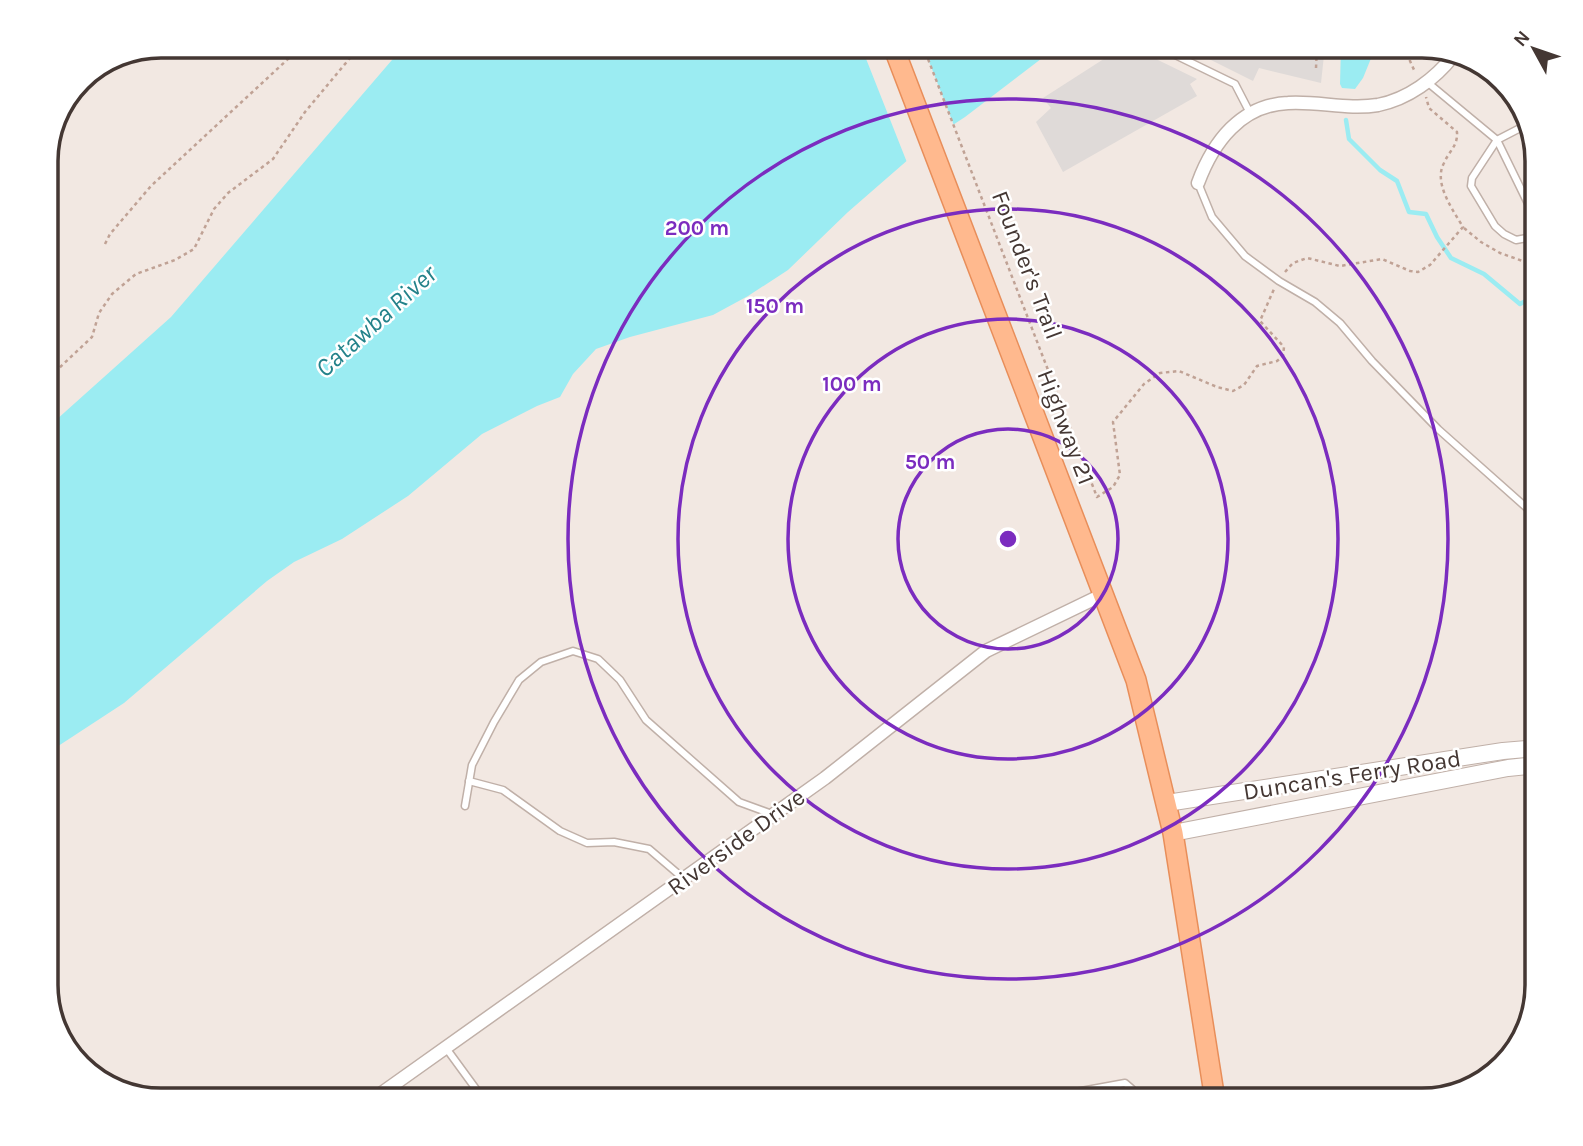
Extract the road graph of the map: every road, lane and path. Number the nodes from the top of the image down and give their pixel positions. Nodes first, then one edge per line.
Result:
1 (289, 58) edge
2 (350, 58) edge
3 (897, 58) edge
4 (928, 58) edge
5 (1182, 58) edge
6 (1316, 58) edge
7 (1410, 58) edge
8 (1449, 62) edge
9 (1316, 68) dead end
10 (1423, 83) junction
11 (1250, 113) junction
12 (1520, 128) edge
13 (1497, 140) junction
14 (1198, 183) joint
15 (1525, 196) edge
16 (1463, 227) junction
17 (1525, 238) edge
18 (105, 244) dead end
19 (1525, 262) edge
20 (1279, 281) junction
21 (58, 369) edge
22 (1525, 506) edge
23 (1104, 594) junction
24 (1525, 749) edge
25 (1525, 766) edge
26 (469, 781) junction
27 (1167, 803) junction
28 (465, 806) dead end
29 (774, 815) junction
30 (1173, 833) junction
31 (684, 879) junction
32 (446, 1048) junction
33 (387, 1088) edge
34 (475, 1088) edge
35 (1099, 1088) edge
36 (1131, 1088) edge
37 (1213, 1088) edge

1 - 18 path
2 - 21 path
3 - 23 main road, Highway 21
4 - 20 path, Founder's Trail
5 - 11 lane
6 - 9 path
7 - 10 path
8 - 10 street
10 - 11 street
10 - 13 lane
10 - 16 path
11 - 14 street
12 - 13 lane
13 - 15 lane
13 - 17 lane
14 - 20 lane
16 - 19 path
16 - 20 path
20 - 22 lane
23 - 27 main road, Highway 21
23 - 29 street, Riverside Drive
24 - 27 street, Duncan's Ferry Road
25 - 30 street
26 - 28 lane
26 - 29 lane
26 - 31 lane
27 - 30 main road, Highway 21
29 - 31 street, Riverside Drive
30 - 37 main road, Highway 21
31 - 32 street, Riverside Drive
32 - 33 street, Riverside Drive
32 - 34 lane
35 - 36 lane

